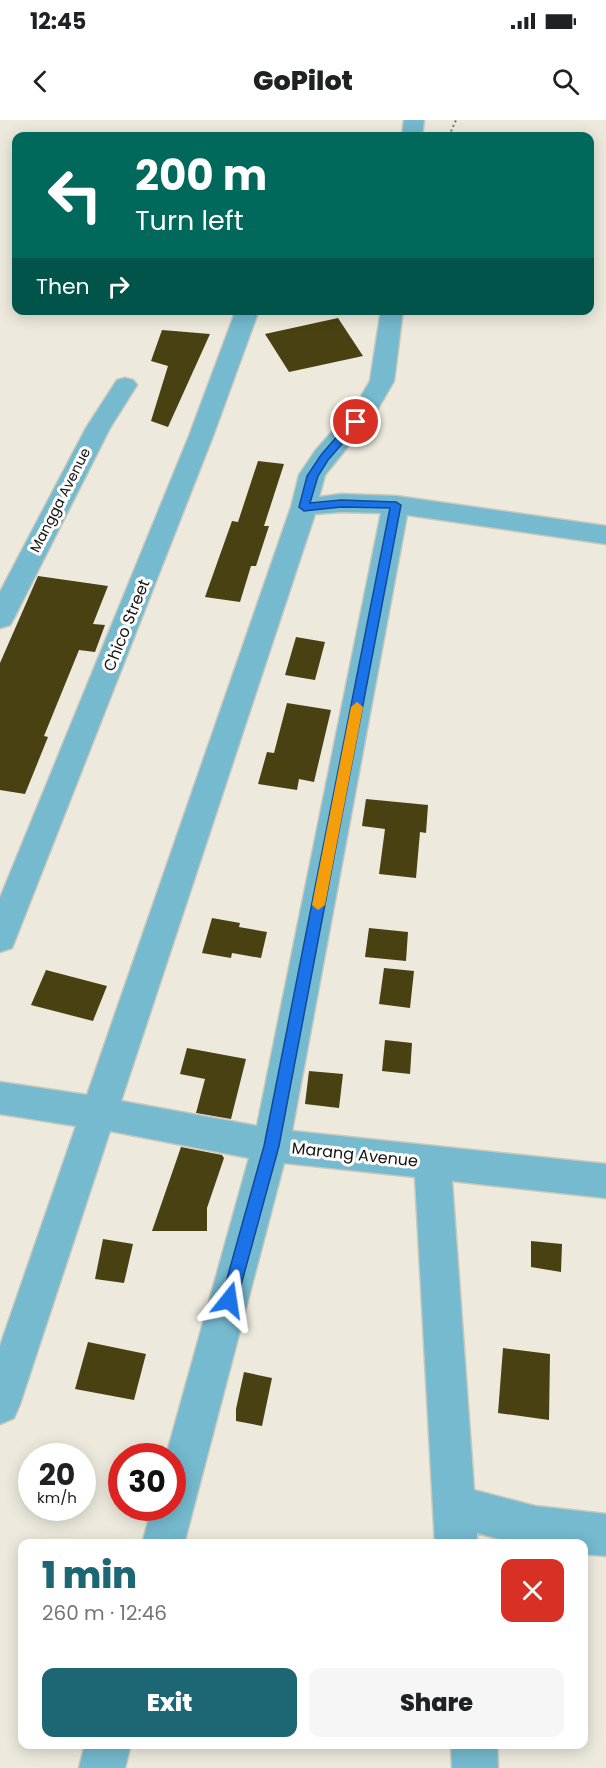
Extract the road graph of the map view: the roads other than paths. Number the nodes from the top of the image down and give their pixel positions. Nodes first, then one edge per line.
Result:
1 (246, 315) edge
2 (391, 315) edge
3 (125, 385) dead end
4 (396, 505) junction
5 (304, 507) junction
6 (606, 536) edge
7 (0, 618) edge
8 (0, 938) edge
9 (0, 1098) edge
10 (100, 1113) junction
11 (271, 1146) junction
12 (432, 1163) junction
13 (606, 1180) edge
14 (0, 1404) edge
15 (454, 1525) edge
16 (606, 1535) edge
17 (164, 1539) edge
18 (107, 1749) edge
19 (474, 1749) edge
20 (102, 1768) edge
21 (475, 1768) edge

1 - 8 street, Chico Street
2 - 5 street
3 - 7 street, Mangga Avenue
4 - 5 street
4 - 6 street
4 - 11 street
5 - 10 street
9 - 10 street, Marang Avenue
10 - 11 street, Marang Avenue
10 - 14 street
11 - 12 street, Marang Avenue
11 - 17 street
12 - 13 street, Marang Avenue
12 - 15 street
15 - 16 street
18 - 20 street
19 - 21 street

